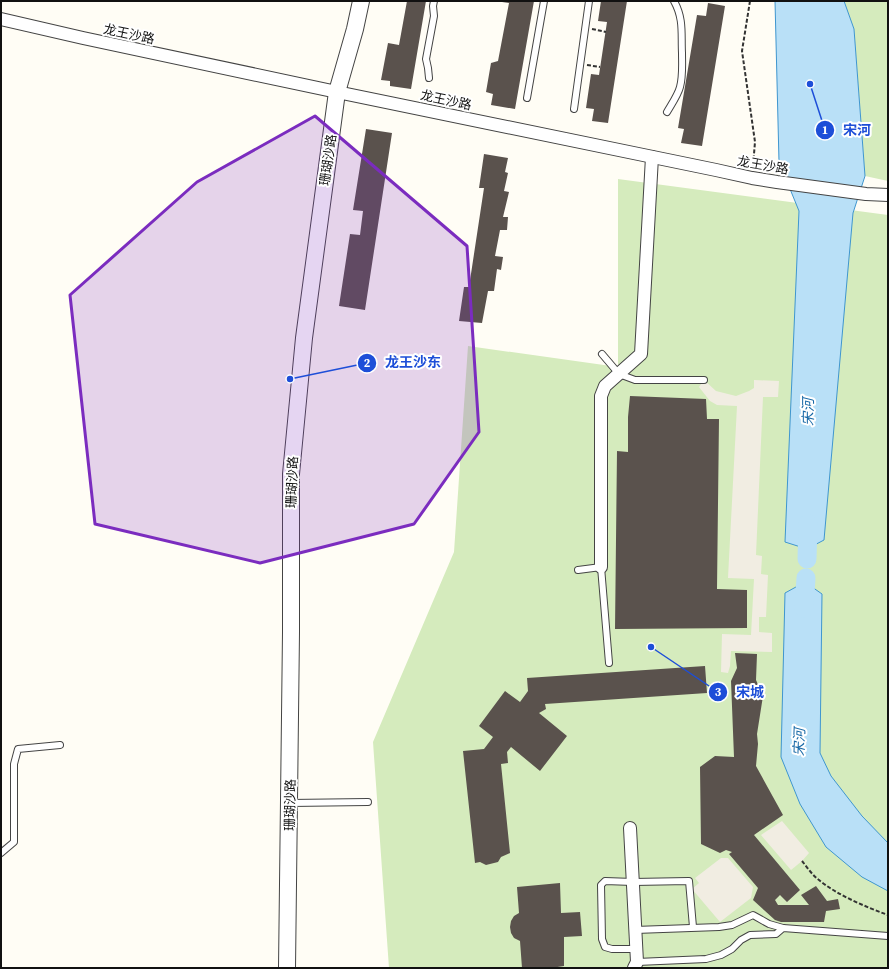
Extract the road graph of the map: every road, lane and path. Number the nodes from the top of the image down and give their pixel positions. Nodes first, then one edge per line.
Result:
1 (361, 1) edge
2 (434, 1) edge
3 (544, 1) edge
4 (589, 1) edge
5 (674, 1) edge
6 (750, 1) edge
7 (1, 19) edge
8 (585, 28) junction
9 (606, 32) dead end
10 (580, 64) junction
11 (600, 67) dead end
12 (429, 78) dead end
13 (337, 92) junction
14 (527, 98) dead end
15 (574, 109) dead end
16 (667, 112) dead end
17 (652, 157) junction
18 (752, 178) junction
19 (888, 196) edge
20 (602, 354) dead end
21 (619, 374) junction
22 (704, 380) dead end
23 (602, 567) junction
24 (578, 570) dead end
25 (609, 662) dead end
26 (60, 744) dead end
27 (368, 802) dead end
28 (290, 803) junction
29 (630, 828) dead end
30 (1, 853) edge
31 (802, 861) dead end
32 (633, 882) junction
33 (888, 915) edge
34 (693, 927) junction
35 (783, 928) junction
36 (636, 930) junction
37 (888, 936) edge
38 (636, 949) junction
39 (636, 965) edge
40 (287, 968) edge

1 - 13 street, 珊瑚沙路
2 - 12 lane
3 - 14 lane
4 - 8 lane
5 - 16 lane
6 - 18 path
7 - 13 street, 龙王沙路
8 - 9 path
8 - 10 lane
10 - 11 path
10 - 15 lane
13 - 17 street, 龙王沙路
13 - 28 street, 珊瑚沙路
17 - 18 street, 龙王沙路
17 - 21 street
18 - 19 street, 龙王沙路
20 - 21 lane
21 - 22 lane
21 - 23 street
23 - 24 lane
23 - 25 lane
26 - 30 lane
27 - 28 lane
28 - 40 street, 珊瑚沙路
29 - 32 street
31 - 33 path
32 - 34 lane
32 - 36 street
32 - 38 lane
34 - 35 lane
34 - 36 lane
35 - 37 lane
35 - 39 lane
36 - 38 street
38 - 39 street

